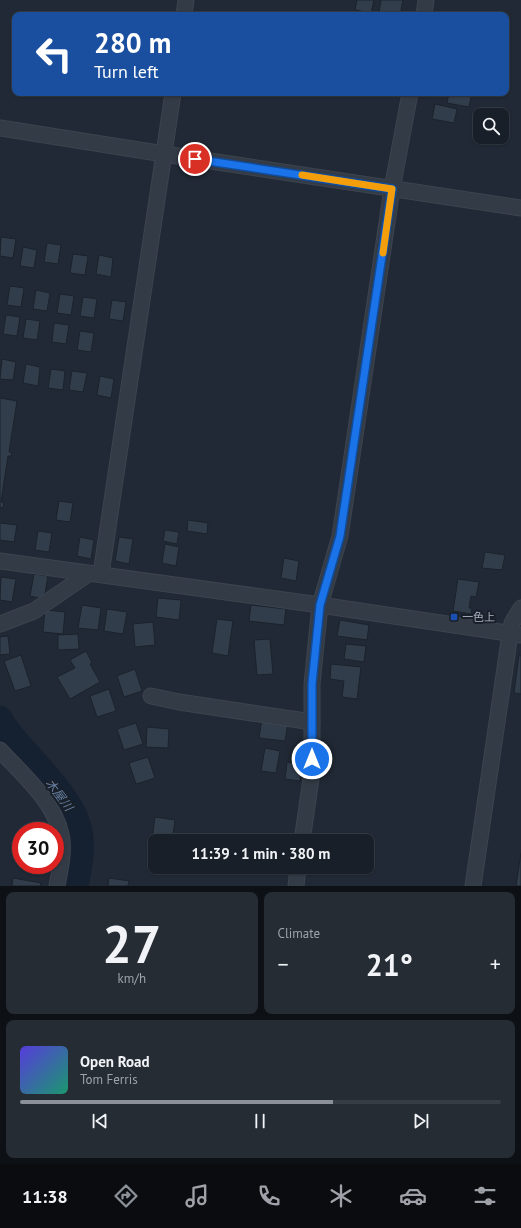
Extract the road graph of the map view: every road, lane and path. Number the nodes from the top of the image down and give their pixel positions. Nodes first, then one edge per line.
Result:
1 (186, 0) edge
2 (426, 0) edge
3 (184, 12) edge
4 (424, 12) edge
5 (173, 96) edge
6 (409, 96) edge
7 (0, 128) edge
8 (164, 154) junction
9 (392, 189) junction
10 (521, 208) edge
11 (0, 561) edge
12 (94, 574) junction
13 (320, 605) junction
14 (521, 608) edge
15 (0, 624) edge
16 (515, 635) edge
17 (150, 696) dead end
18 (312, 722) junction
19 (0, 750) edge
20 (303, 834) edge
21 (297, 874) edge
22 (57, 886) edge
23 (296, 886) edge
24 (473, 886) edge

1 - 3 street
2 - 4 street
5 - 8 street
6 - 9 street
7 - 8 street
8 - 9 street
8 - 12 street
9 - 10 street
9 - 13 street
11 - 12 street
12 - 13 street
12 - 15 street
13 - 16 street
13 - 18 street
14 - 16 street
16 - 24 street
17 - 18 street
18 - 20 street
19 - 22 street
21 - 23 street

